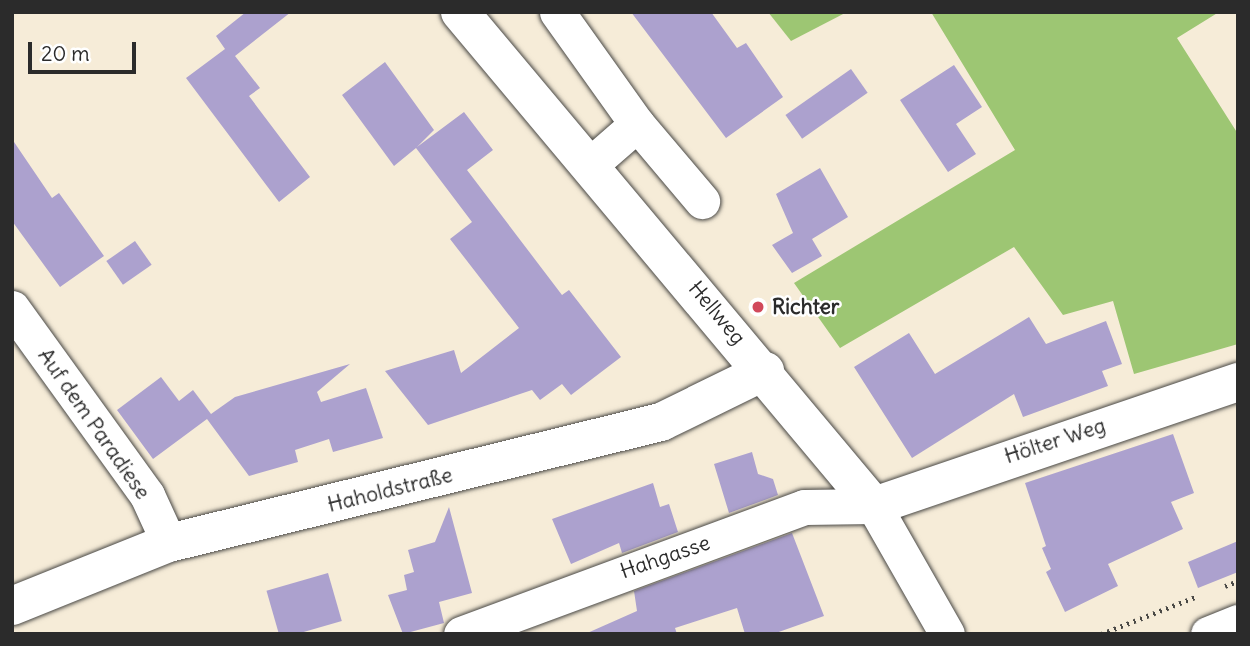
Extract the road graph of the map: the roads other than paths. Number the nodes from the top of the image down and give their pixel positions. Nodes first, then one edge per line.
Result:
1 (460, 12) edge
2 (557, 12) edge
3 (637, 124) junction
4 (590, 165) junction
5 (702, 201) dead end
6 (12, 308) edge
7 (765, 372) junction
8 (1238, 382) edge
9 (874, 506) junction
10 (169, 543) junction
11 (12, 606) edge
12 (1238, 622) edge
13 (461, 634) edge
14 (947, 634) edge
15 (1208, 634) edge

1 - 4 main road, Hellweg
2 - 3 street
3 - 4 street
3 - 5 street
4 - 7 main road, Hellweg
6 - 10 street, Auf dem Paradiese
7 - 9 main road, Hellweg
7 - 10 main road, Haholdstraße
8 - 9 main road, Hölter Weg
9 - 13 street, Hahgasse
9 - 14 street, Hellweg
10 - 11 main road, Haholdstraße
12 - 15 street

